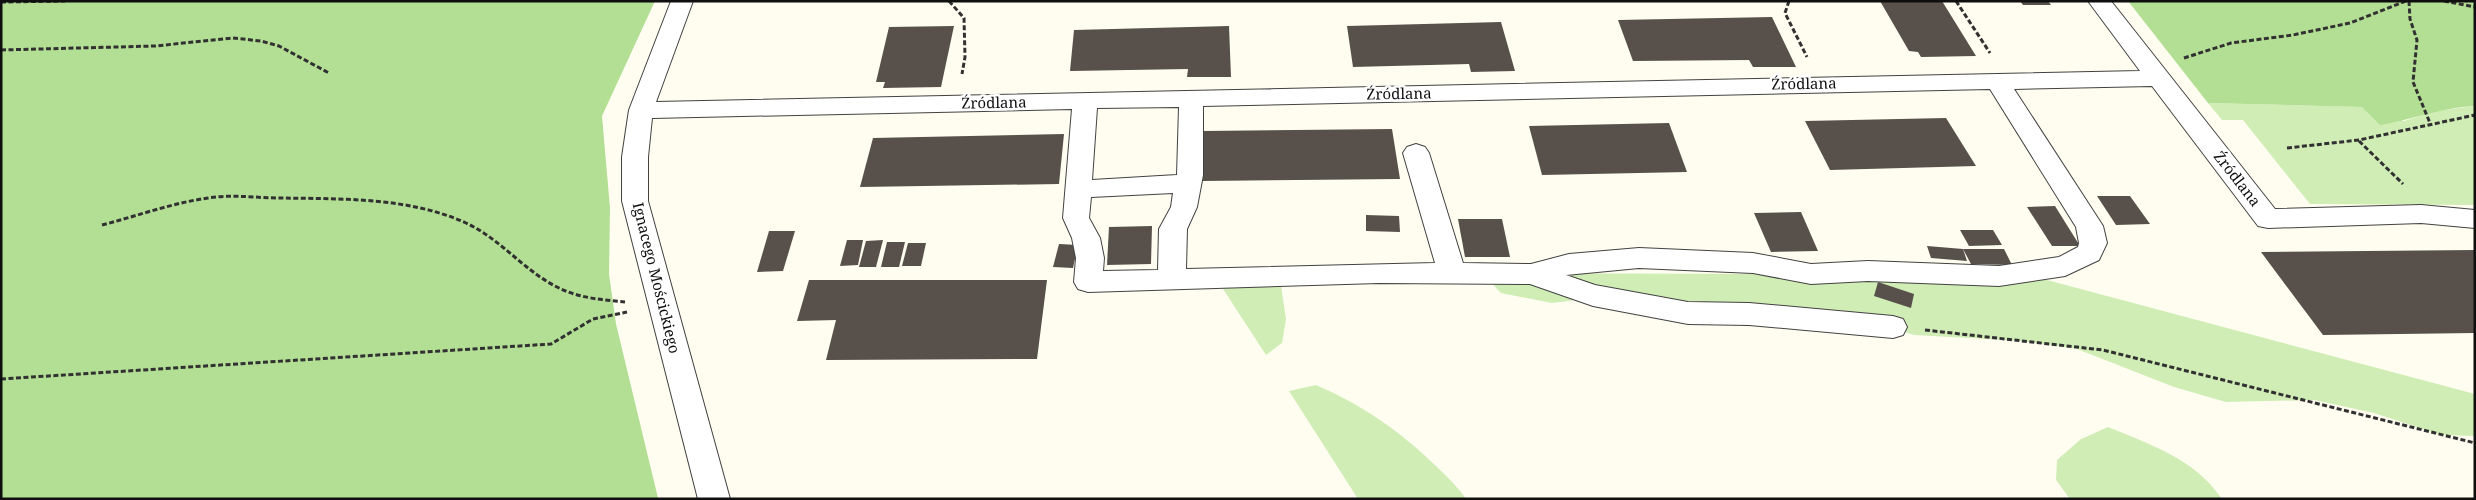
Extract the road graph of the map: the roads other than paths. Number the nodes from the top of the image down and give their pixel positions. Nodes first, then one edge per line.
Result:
1 (682, 1) edge
2 (2099, 1) edge
3 (2153, 72) junction
4 (2003, 80) junction
5 (1191, 99) junction
6 (1085, 101) junction
7 (641, 110) junction
8 (1416, 153) dead end
9 (1189, 183) junction
10 (1093, 189) dead end
11 (2475, 219) edge
12 (1452, 272) junction
13 (1531, 274) junction
14 (1172, 278) junction
15 (1893, 327) road end
16 (714, 499) edge

1 - 7 street, Ignacego Mościckiego
2 - 3 street, Źródlana
3 - 4 street, Źródlana
3 - 11 street, Źródlana
4 - 5 street, Źródlana
4 - 13 street
5 - 6 street, Źródlana
5 - 9 street
6 - 7 street, Źródlana
6 - 14 street
7 - 16 street, Ignacego Mościckiego
8 - 12 street
9 - 10 street
9 - 14 street
12 - 13 street
12 - 14 street
13 - 15 street

